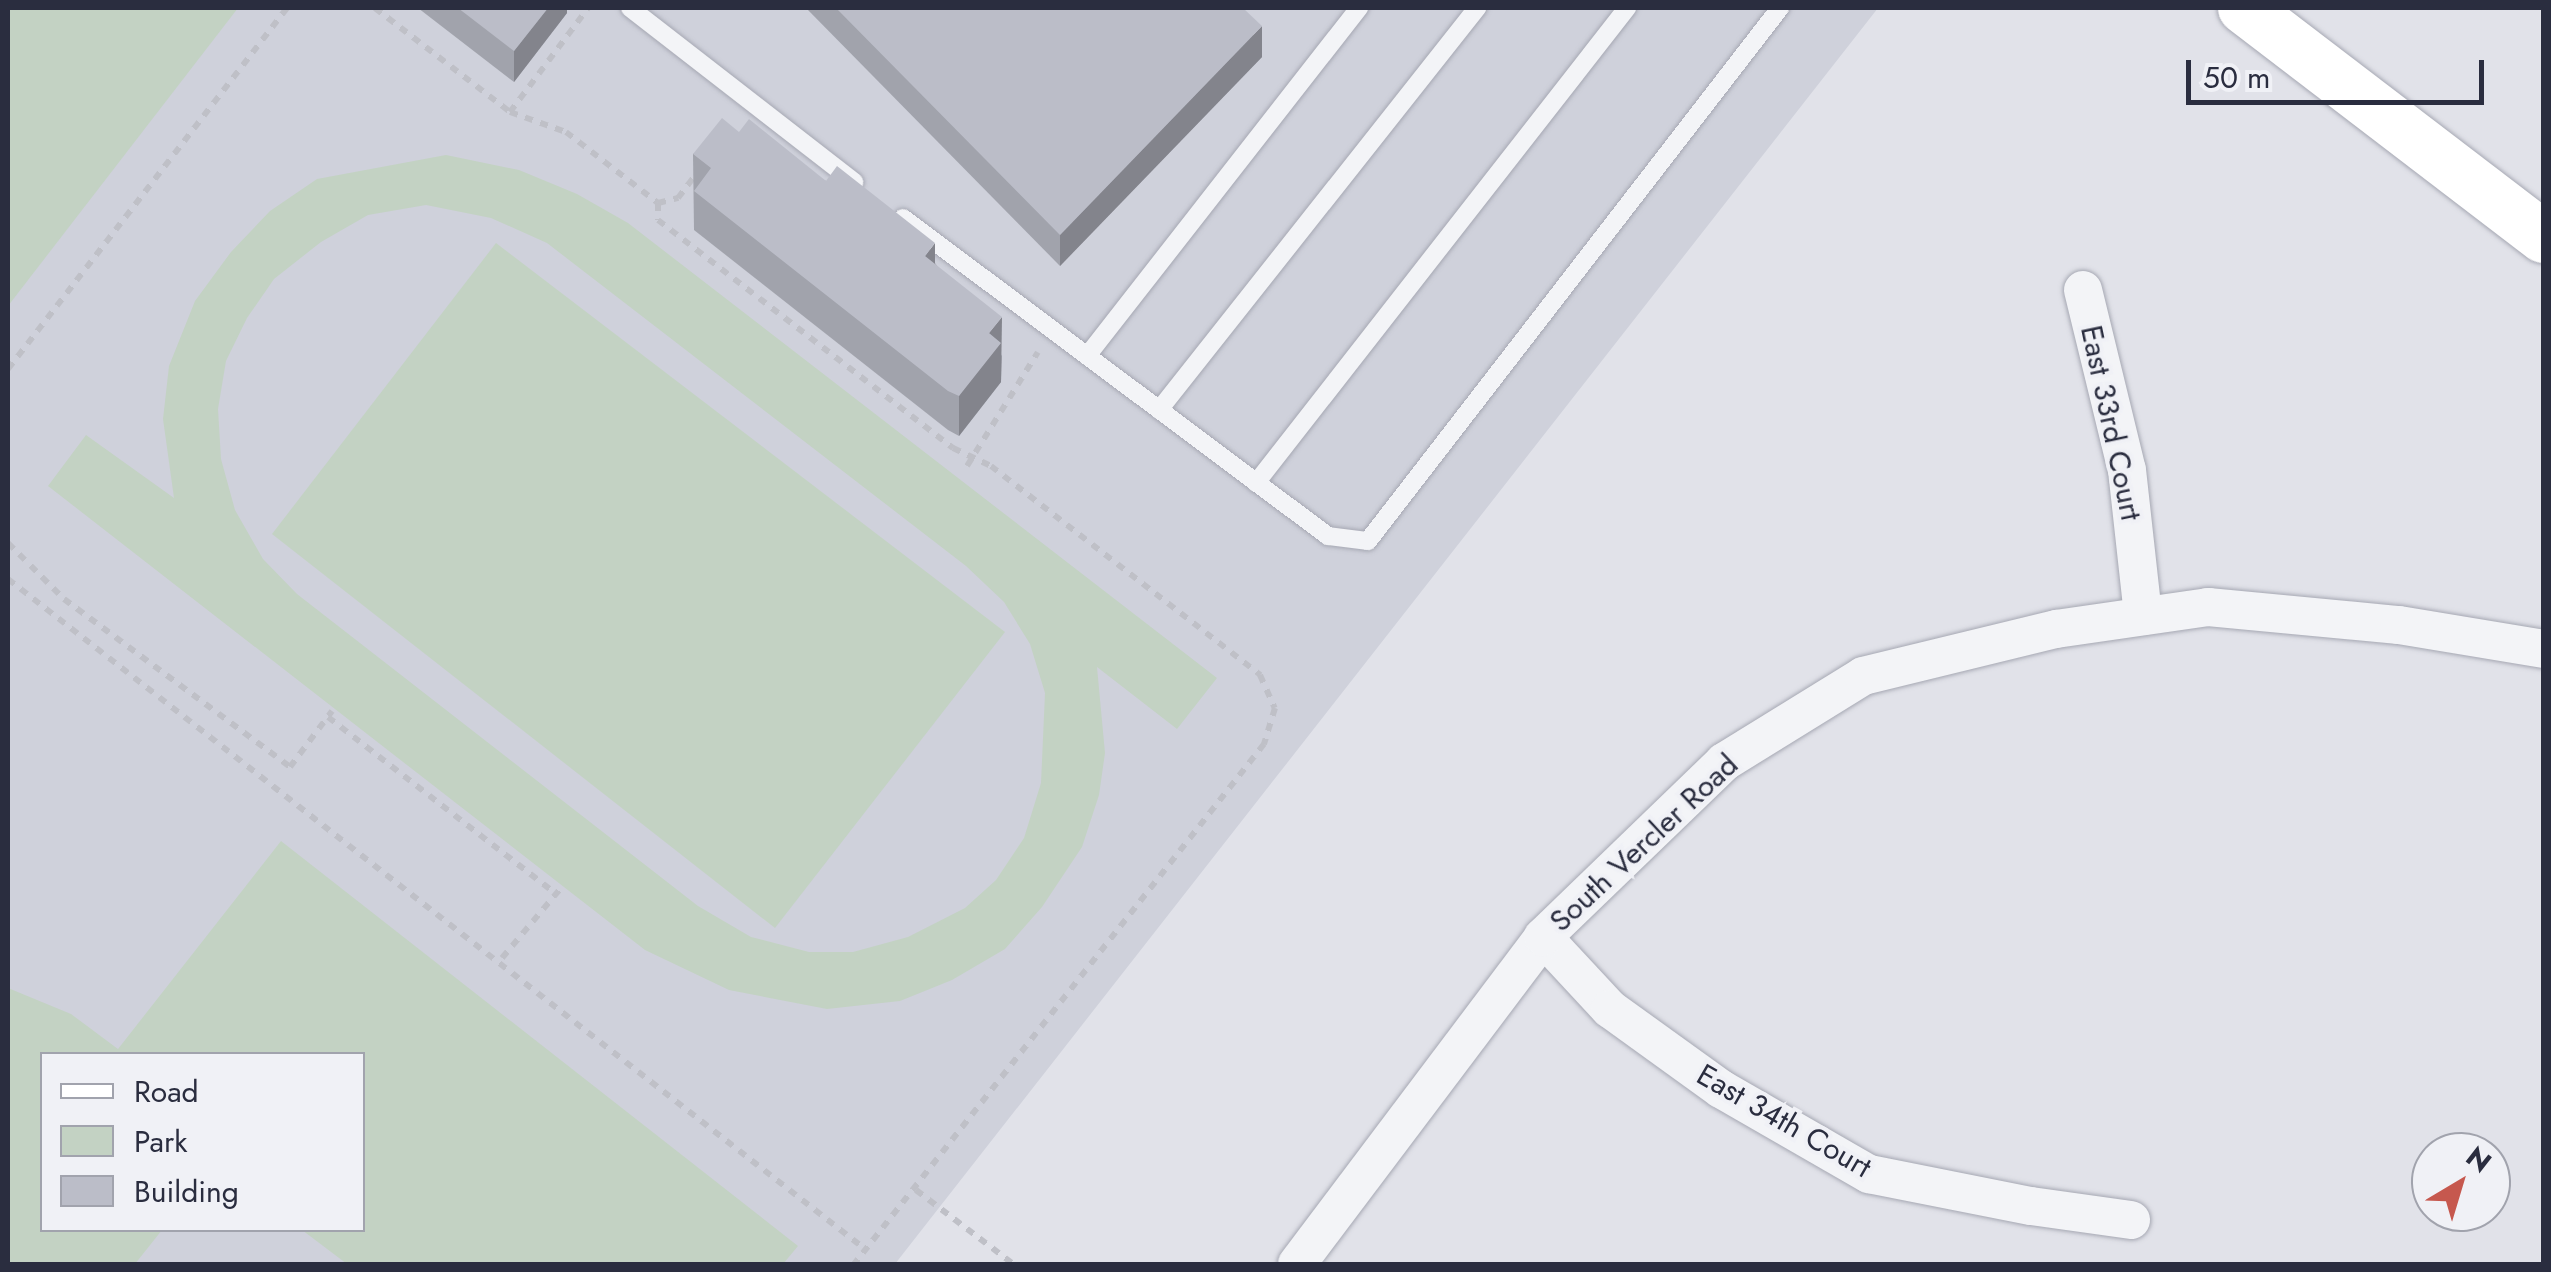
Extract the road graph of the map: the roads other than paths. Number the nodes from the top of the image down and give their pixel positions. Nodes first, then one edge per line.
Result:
1 (630, 8) edge
2 (1359, 8) edge
3 (1477, 8) edge
4 (1628, 8) edge
5 (1780, 8) edge
6 (2244, 8) edge
7 (2544, 237) edge
8 (2083, 290) dead end
9 (1087, 356) junction
10 (1160, 410) junction
11 (1256, 482) junction
12 (2143, 616) junction
13 (2544, 648) edge
14 (1543, 938) junction
15 (2130, 1220) dead end
16 (1296, 1264) edge

1 - 9 lane
2 - 9 lane
3 - 10 lane
4 - 11 lane
5 - 11 lane
6 - 7 main road
8 - 12 street, East 33rd Court
9 - 10 lane
10 - 11 lane
12 - 13 street, South Vercler Road
12 - 14 street, South Vercler Road
14 - 15 street, East 34th Court
14 - 16 street, South Vercler Road

